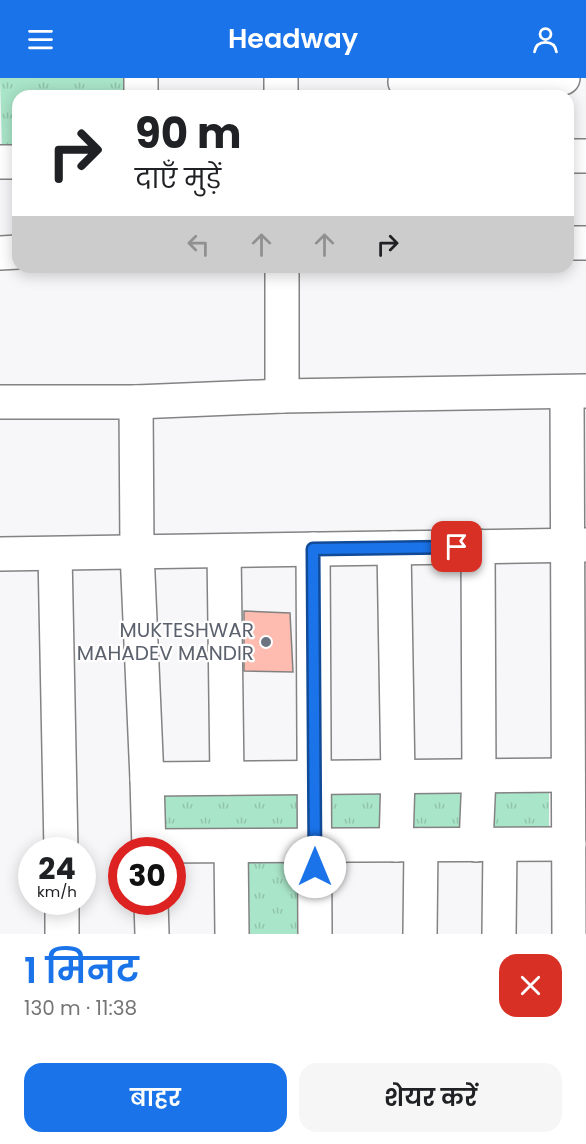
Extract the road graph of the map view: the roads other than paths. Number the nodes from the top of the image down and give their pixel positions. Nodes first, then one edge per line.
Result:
1 (563, 78) edge
2 (405, 85) edge
3 (282, 273) edge
4 (576, 391) edge
5 (282, 396) junction
6 (0, 402) edge
7 (136, 402) junction
8 (577, 545) edge
9 (478, 546) junction
10 (394, 548) junction
11 (313, 549) junction
12 (224, 551) junction
13 (137, 552) junction
14 (55, 554) junction
15 (0, 555) edge
16 (568, 775) junction
17 (479, 776) junction
18 (398, 777) junction
19 (227, 778) junction
20 (315, 778) junction
21 (147, 779) junction
22 (61, 837) edge
23 (149, 837) edge
24 (569, 844) junction
25 (315, 845) junction
26 (408, 845) junction
27 (488, 845) junction
28 (231, 846) junction
29 (186, 847) edge
30 (62, 915) edge
31 (151, 915) edge
32 (62, 934) edge
33 (152, 934) edge
34 (232, 934) edge
35 (315, 934) edge
36 (420, 934) edge
37 (499, 934) edge
38 (569, 934) edge

1 - 2 street
3 - 5 street
4 - 5 street
4 - 8 street
5 - 7 street
6 - 7 street
7 - 13 street
8 - 9 street
8 - 16 street
9 - 10 street
9 - 17 street
10 - 11 street
10 - 18 street
11 - 12 street
11 - 20 street
12 - 13 street
12 - 19 street
13 - 14 street
13 - 21 street
14 - 15 street
14 - 22 street
16 - 17 street
16 - 24 street
17 - 18 street
17 - 27 street
18 - 20 street
18 - 26 street
19 - 20 street
19 - 21 street
20 - 25 street
21 - 23 street
24 - 27 street
24 - 38 street
25 - 26 street
25 - 28 street
25 - 35 street
26 - 27 street
26 - 36 street
27 - 37 street
28 - 29 street
28 - 34 street
30 - 32 street
31 - 33 street

